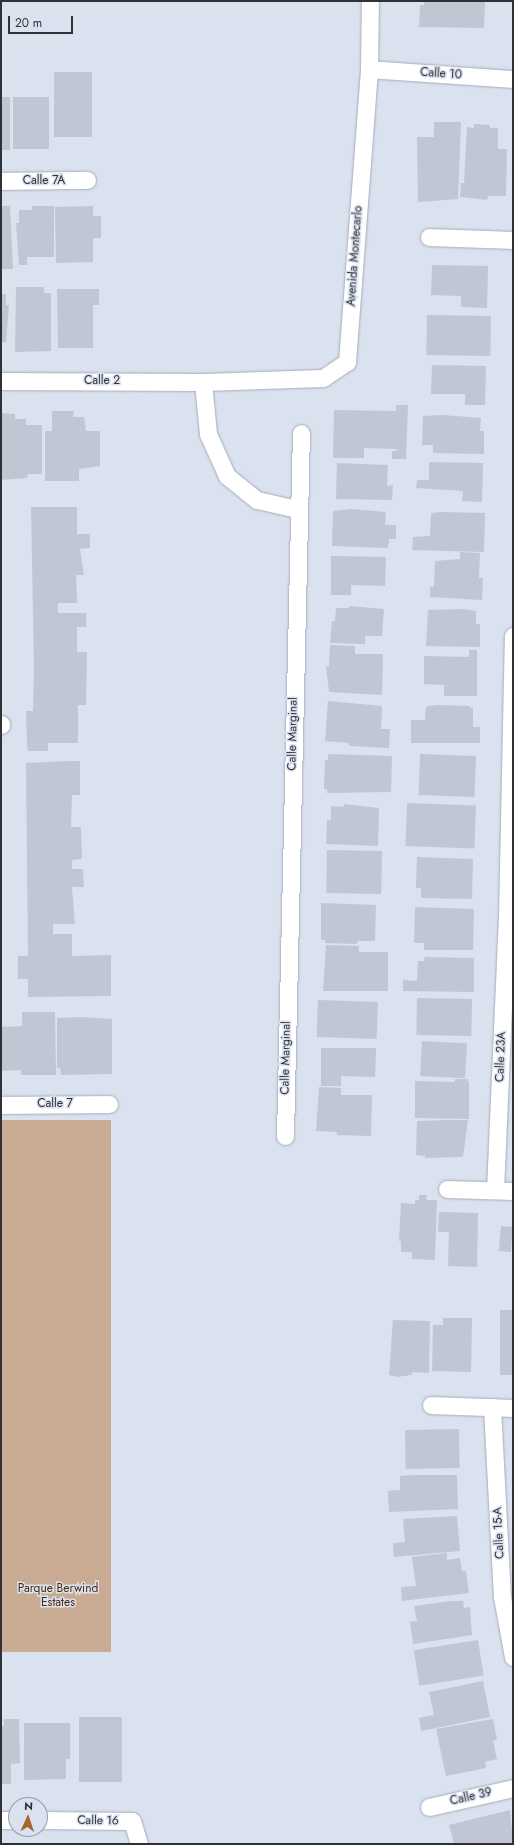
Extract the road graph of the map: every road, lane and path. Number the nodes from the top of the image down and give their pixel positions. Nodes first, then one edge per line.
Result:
1 (370, 1) edge
2 (369, 69) junction
3 (513, 79) edge
4 (87, 180) dead end
5 (1, 181) edge
6 (429, 236) dead end
7 (513, 240) edge
8 (1, 381) edge
9 (203, 382) junction
10 (301, 433) dead end
11 (297, 509) junction
12 (513, 636) edge
13 (510, 918) edge
14 (109, 1104) dead end
15 (1, 1105) edge
16 (285, 1136) dead end
17 (448, 1189) dead end
18 (495, 1190) junction
19 (513, 1191) edge
20 (431, 1405) dead end
21 (492, 1407) junction
22 (513, 1408) edge
23 (513, 1657) edge
24 (513, 1788) edge
25 (429, 1807) dead end
26 (48, 1820) edge
27 (139, 1844) edge

1 - 2 street, Avenida Montecarlo
2 - 3 street, Calle 10
2 - 9 street, Avenida Montecarlo
4 - 5 street, Calle 7A
6 - 7 street
8 - 9 street, Calle 2
9 - 11 street
10 - 11 street, Calle Marginal
11 - 16 street, Calle Marginal
12 - 13 street, Calle 23A
13 - 18 street, Calle 23A
14 - 15 street, Calle 7
17 - 18 street
18 - 19 street
20 - 21 street
21 - 22 street
21 - 23 street, Calle 15-A
24 - 25 street, Calle 39
26 - 27 street, Calle 16

